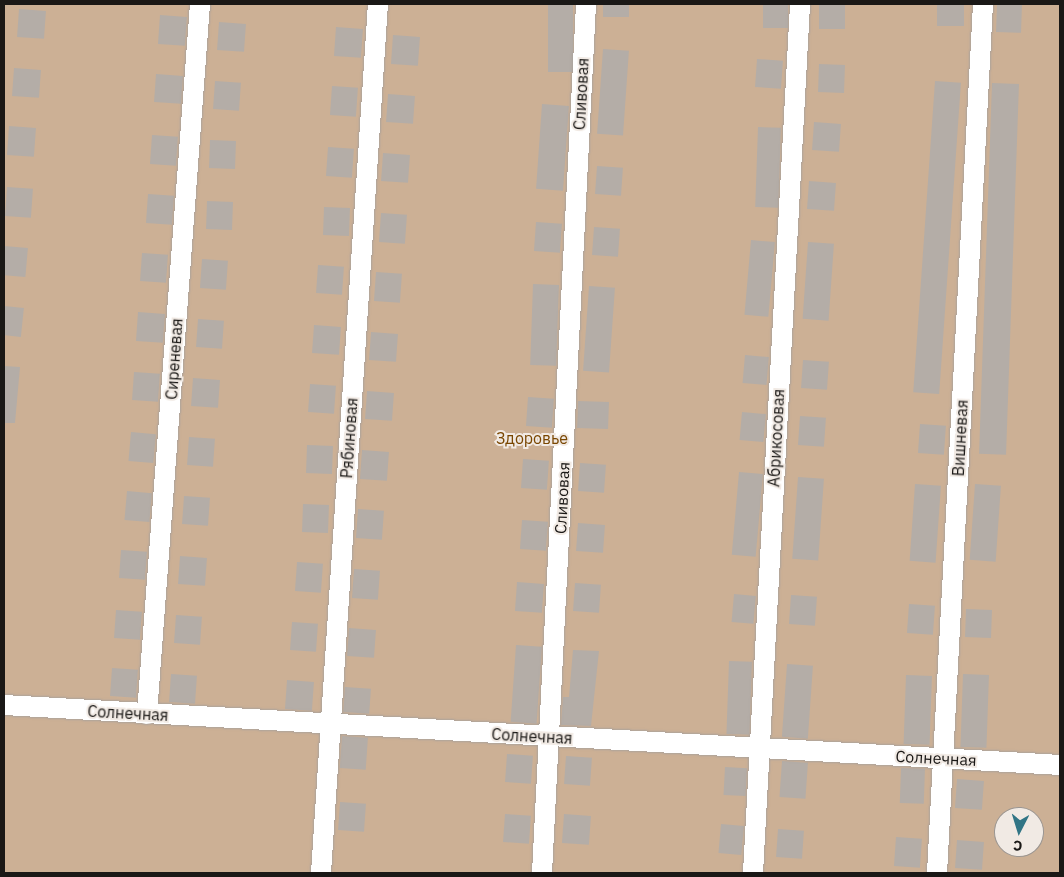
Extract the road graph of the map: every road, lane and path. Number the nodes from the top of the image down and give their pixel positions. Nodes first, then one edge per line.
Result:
1 (200, 4) edge
2 (378, 4) edge
3 (586, 4) edge
4 (800, 4) edge
5 (983, 4) edge
6 (4, 705) edge
7 (147, 714) junction
8 (329, 726) junction
9 (551, 737) junction
10 (759, 748) junction
11 (942, 758) junction
12 (1060, 765) edge
13 (321, 873) edge
14 (542, 873) edge
15 (753, 873) edge
16 (937, 873) edge

1 - 7 street, Сиреневая
2 - 8 street, Рябиновая
3 - 9 street, Сливовая
4 - 10 street, Абрикосовая
5 - 11 street, Вишневая
6 - 7 street, Солнечная
7 - 8 street, Солнечная
8 - 9 street, Солнечная
8 - 13 street, Рябиновая
9 - 10 street, Солнечная
9 - 14 street, Сливовая
10 - 11 street, Солнечная
10 - 15 street, Абрикосовая
11 - 12 street, Солнечная
11 - 16 street, Вишневая

